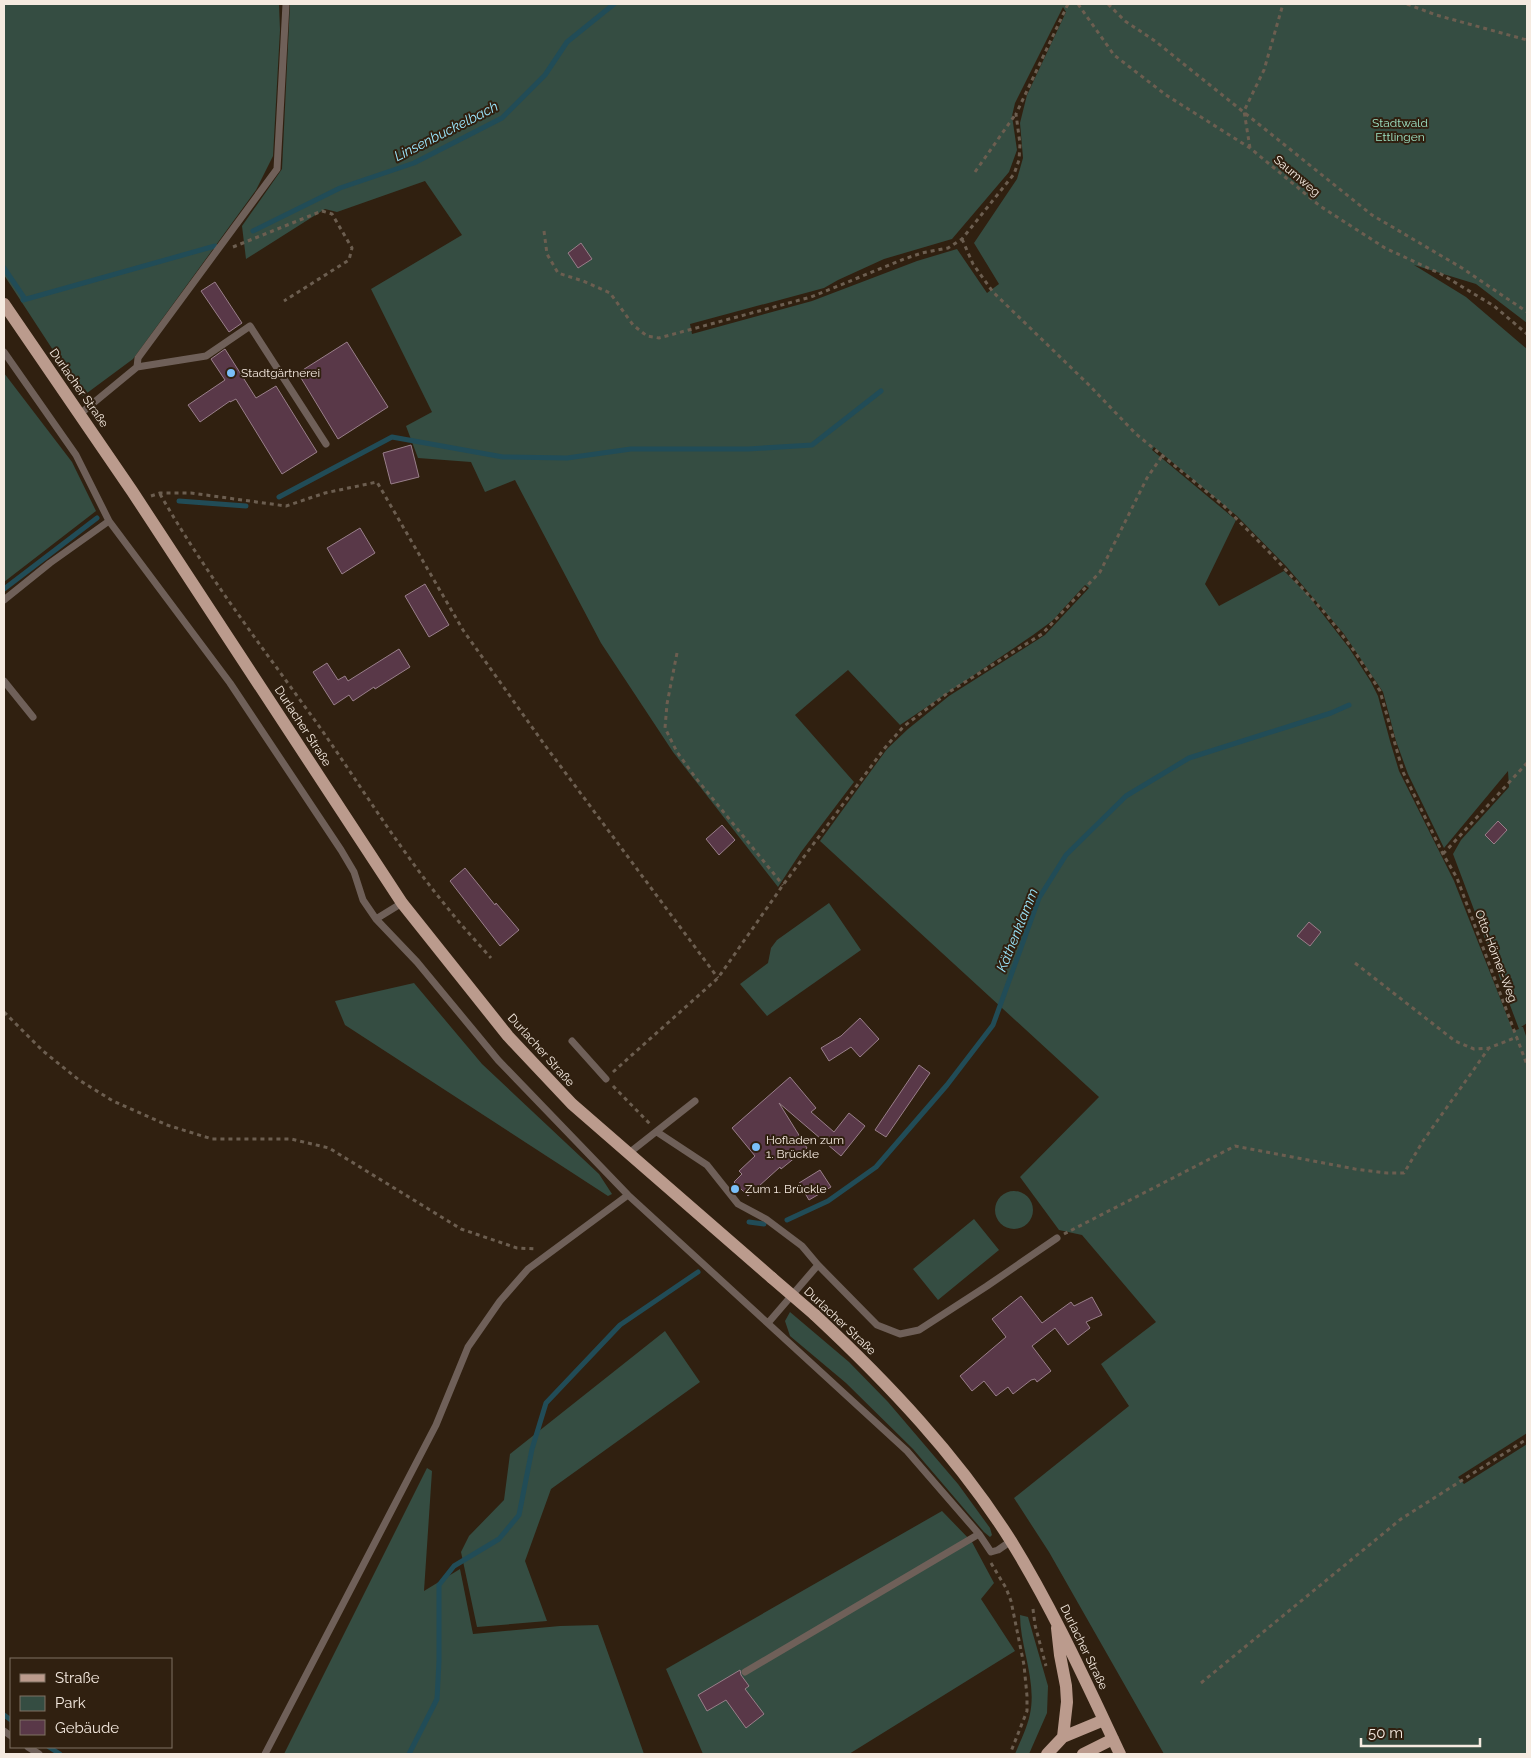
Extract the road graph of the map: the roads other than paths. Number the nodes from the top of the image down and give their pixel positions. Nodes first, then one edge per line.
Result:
1 (286, 4) edge
2 (4, 304) edge
3 (4, 352) edge
4 (137, 367) junction
5 (80, 414) junction
6 (326, 444) dead end
7 (109, 521) junction
8 (4, 600) edge
9 (4, 682) edge
10 (33, 716) dead end
11 (402, 902) junction
12 (376, 919) junction
13 (572, 1041) dead end
14 (606, 1079) road end
15 (695, 1101) dead end
16 (657, 1132) junction
17 (629, 1153) junction
18 (628, 1195) junction
19 (1057, 1238) road end
20 (818, 1265) junction
21 (768, 1323) junction
22 (979, 1534) junction
23 (1011, 1541) junction
24 (1057, 1621) junction
25 (745, 1672) dead end
26 (1104, 1720) junction
27 (1063, 1737) junction
28 (1113, 1739) junction
29 (266, 1754) edge
30 (1047, 1754) edge
31 (1083, 1754) edge
32 (1120, 1754) edge

1 - 4 lane
2 - 5 main road, Durlacher Straße
3 - 7 lane
4 - 5 lane
4 - 6 lane
5 - 11 main road, Durlacher Straße
7 - 8 lane
7 - 12 lane
9 - 10 lane
11 - 12 lane
11 - 17 main road, Durlacher Straße
12 - 18 lane
13 - 14 lane
15 - 16 lane
16 - 17 lane
16 - 20 lane
17 - 23 main road, Durlacher Straße, bridge
18 - 21 lane
18 - 29 lane
19 - 20 lane
20 - 21 lane
21 - 22 lane
22 - 23 lane
22 - 25 lane
23 - 24 main road, Durlacher Straße
24 - 26 main road, Durlacher Straße
24 - 27 main road
26 - 27 main road
26 - 28 main road, Durlacher Straße
27 - 30 main road
28 - 31 main road
28 - 32 main road, Durlacher Straße

